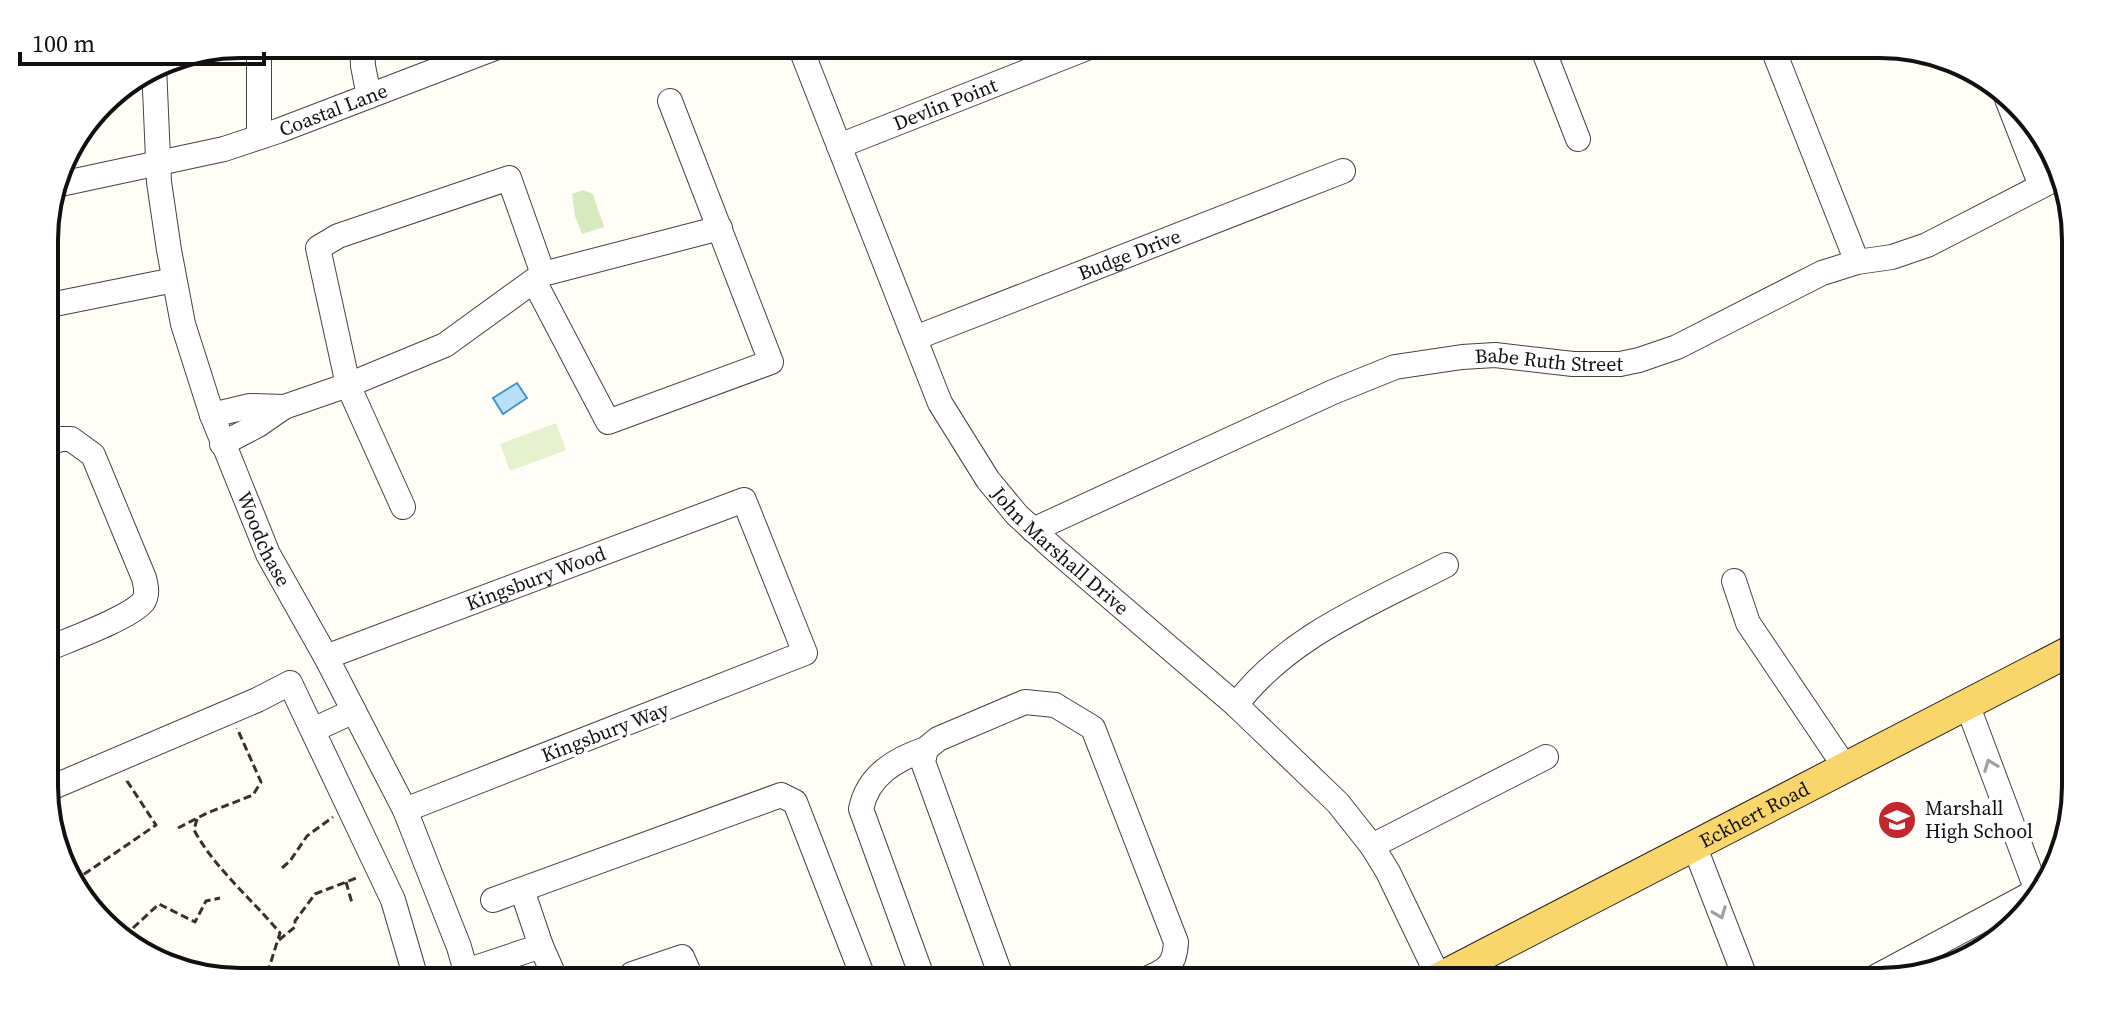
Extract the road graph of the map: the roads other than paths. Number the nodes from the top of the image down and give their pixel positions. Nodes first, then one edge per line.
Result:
1 (259, 58) edge
2 (363, 58) edge
3 (468, 58) edge
4 (804, 58) edge
5 (1062, 58) edge
6 (1546, 58) edge
7 (1777, 58) edge
8 (154, 79) edge
9 (369, 96) junction
10 (670, 101) dead end
11 (2020, 124) edge
12 (259, 137) junction
13 (1578, 139) dead end
14 (839, 146) junction
15 (157, 164) junction
16 (1343, 171) dead end
17 (2050, 182) edge
18 (67, 183) edge
19 (720, 228) junction
20 (1857, 262) junction
21 (538, 278) junction
22 (174, 280) junction
23 (58, 303) edge
24 (915, 338) junction
25 (348, 385) junction
26 (284, 407) junction
27 (212, 415) junction
28 (58, 440) edge
29 (222, 444) junction
30 (744, 500) joint
31 (403, 507) dead end
32 (1033, 530) junction
33 (1446, 565) dead end
34 (1734, 581) dead end
35 (58, 644) edge
36 (2062, 655) edge
37 (326, 657) junction
38 (1967, 704) junction
39 (1236, 705) junction
40 (354, 711) junction
41 (313, 730) junction
42 (926, 749) junction
43 (1546, 757) dead end
44 (1845, 767) junction
45 (58, 785) edge
46 (405, 810) junction
47 (1694, 845) junction
48 (1372, 846) junction
49 (2033, 884) edge
50 (522, 890) junction
51 (438, 893) junction
52 (2023, 898) edge
53 (493, 900) dead end
54 (395, 907) junction
55 (541, 946) junction
56 (413, 968) edge
57 (464, 968) edge
58 (487, 968) edge
59 (551, 968) edge
60 (654, 968) edge
61 (687, 968) edge
62 (860, 968) edge
63 (919, 968) edge
64 (998, 968) edge
65 (1168, 968) edge
66 (1431, 968) edge
67 (1458, 968) edge
68 (1742, 968) edge
69 (1892, 968) edge

1 - 12 street
2 - 9 street
3 - 9 street, Coastal Lane
4 - 14 street, John Marshall Drive
5 - 14 street, Devlin Point
6 - 13 street
7 - 20 street
8 - 15 street, Woodchase
9 - 12 street, Coastal Lane
10 - 19 street
11 - 17 street
12 - 15 street, Coastal Lane
14 - 24 street, John Marshall Drive
15 - 18 street, Coastal Lane
15 - 22 street, Woodchase
16 - 24 street, Budge Drive
17 - 20 street, Babe Ruth Street
19 - 21 street
19 - 21 street
20 - 32 street, Babe Ruth Street
21 - 25 street
21 - 25 street
22 - 23 street
22 - 27 street, Woodchase
24 - 32 street, John Marshall Drive
25 - 26 street
25 - 31 street
26 - 27 street
26 - 29 street
27 - 29 street, Woodchase
28 - 35 street
29 - 37 street, Woodchase
30 - 37 street, Kingsbury Wood
30 - 46 street, Kingsbury Way
32 - 39 street, John Marshall Drive
33 - 39 street
34 - 44 street
36 - 38 main road, Eckhert Road
37 - 40 street, Woodchase
38 - 44 main road, Eckhert Road
49 -> 38 street
39 - 48 street, John Marshall Drive
40 - 41 street
40 - 46 street, Woodchase
41 - 45 street
41 - 54 street
42 - 63 street
42 - 64 street
42 - 65 street
43 - 48 street
44 - 47 main road, Eckhert Road
46 - 51 street, Woodchase
47 - 67 main road, Eckhert Road
47 -> 68 street
48 - 66 street, John Marshall Drive
50 - 53 street
50 - 55 street
50 - 62 street
51 - 54 street
51 - 57 street, Woodchase
52 - 69 street
54 - 56 street
55 - 58 street
55 - 59 street
60 - 61 street

